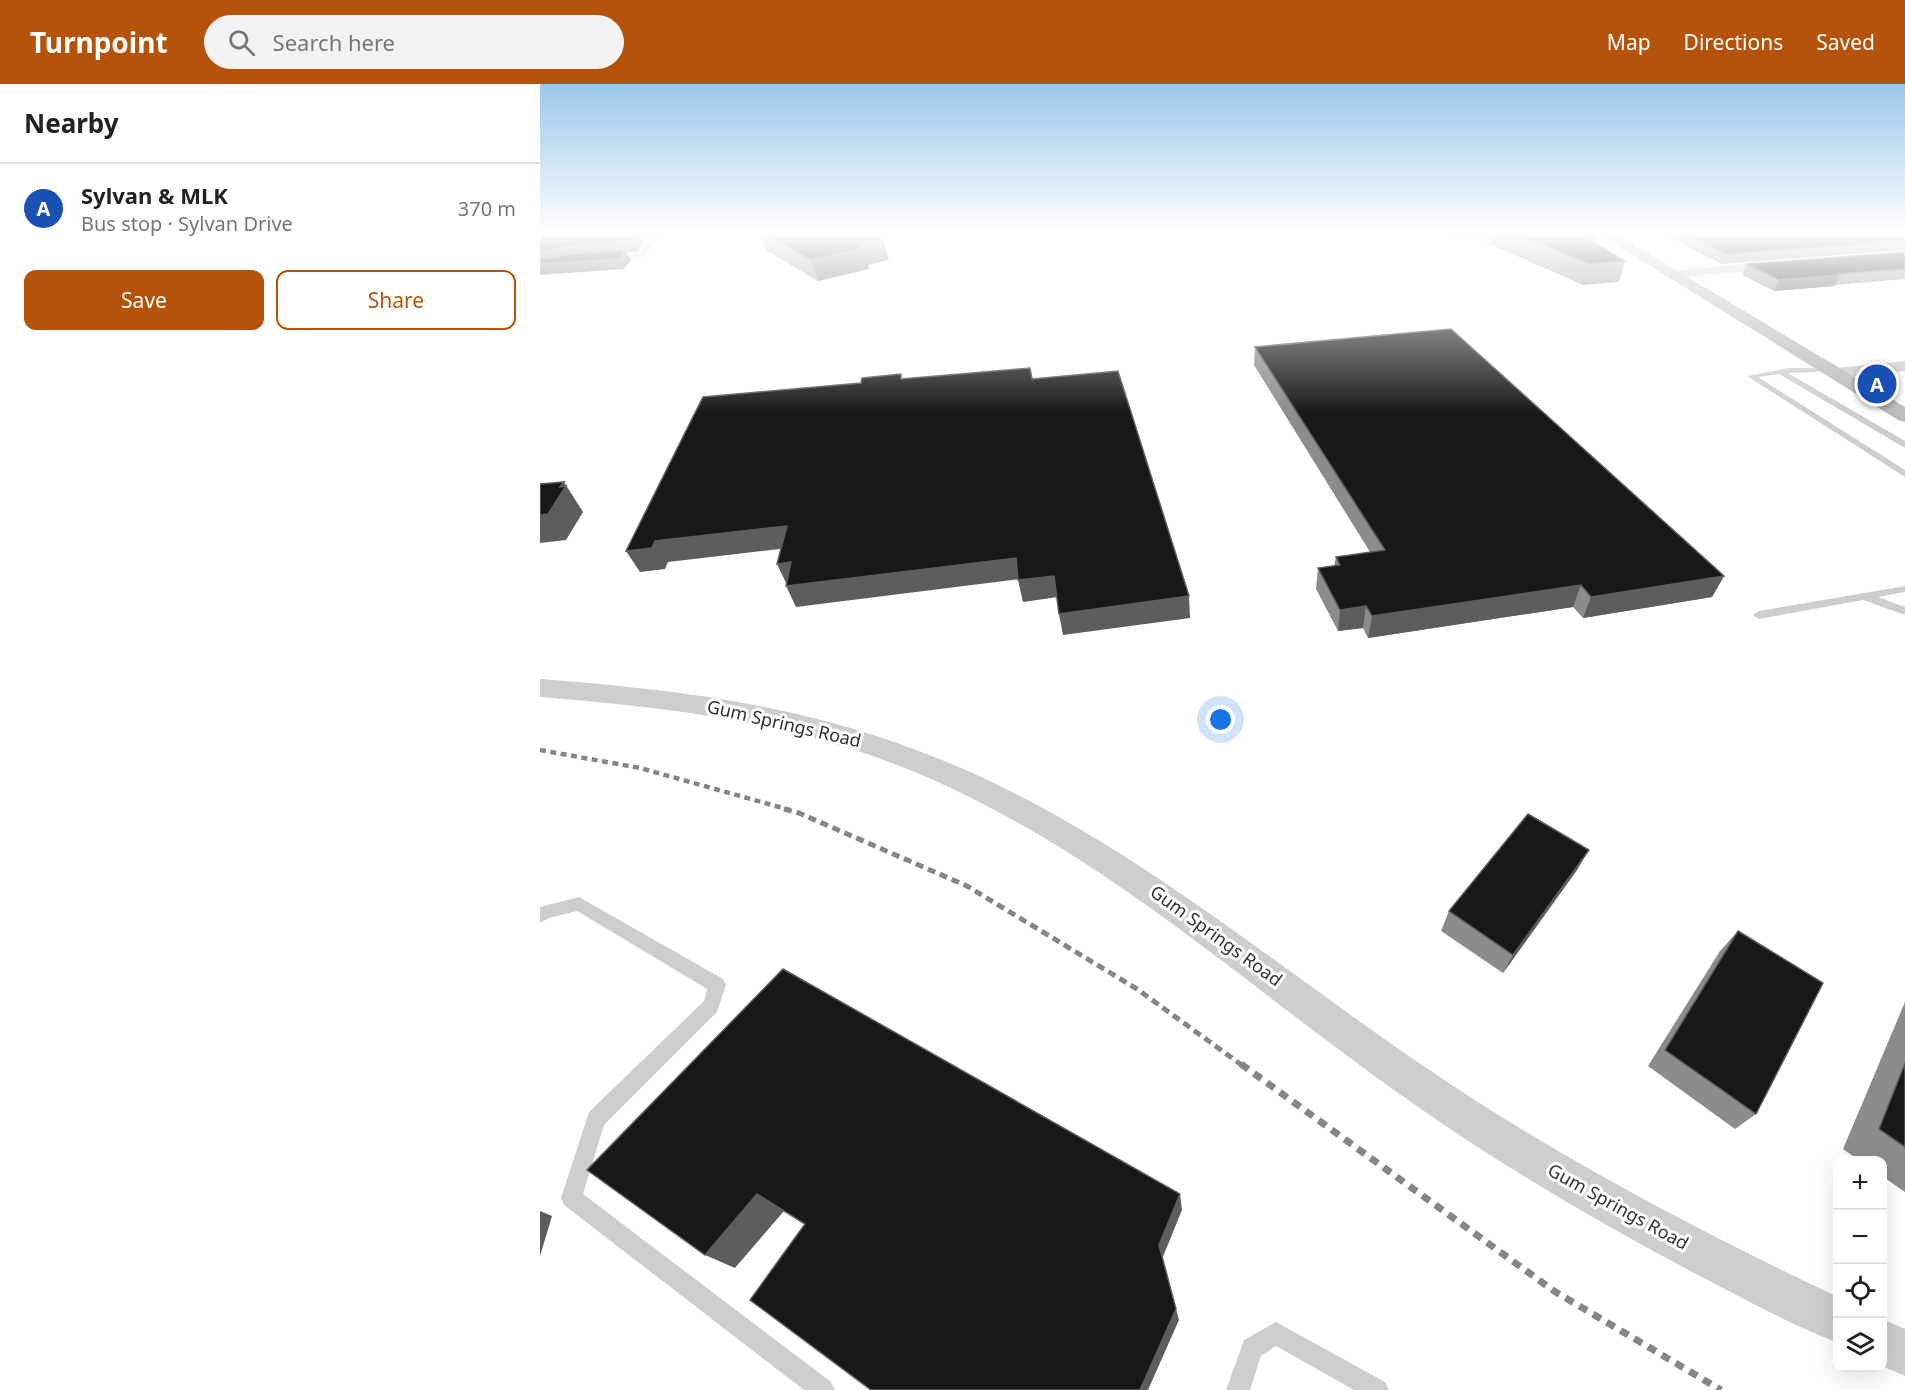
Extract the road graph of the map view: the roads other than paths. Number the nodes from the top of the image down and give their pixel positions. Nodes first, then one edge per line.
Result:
1 (1702, 293) edge
2 (1905, 366) edge
3 (1827, 371) junction
4 (1784, 372) junction
5 (1905, 416) edge
6 (1905, 445) edge
7 (1905, 474) edge
8 (1905, 589) edge
9 (1862, 596) junction
10 (1905, 611) edge
11 (1759, 615) dead end
12 (540, 688) edge
13 (540, 916) edge
14 (1833, 1319) edge
15 (1887, 1344) edge
16 (1905, 1353) edge
17 (1351, 1383) edge
18 (823, 1390) edge
19 (1238, 1390) edge
20 (1377, 1390) edge

1 - 3 street
2 - 3 street
3 - 4 lane
3 - 5 street
4 - 6 lane
4 - 7 lane
8 - 9 lane
9 - 10 lane
9 - 11 lane
12 - 14 street, Gum Springs Road
13 - 18 lane
15 - 16 street
17 - 19 lane
17 - 20 lane

